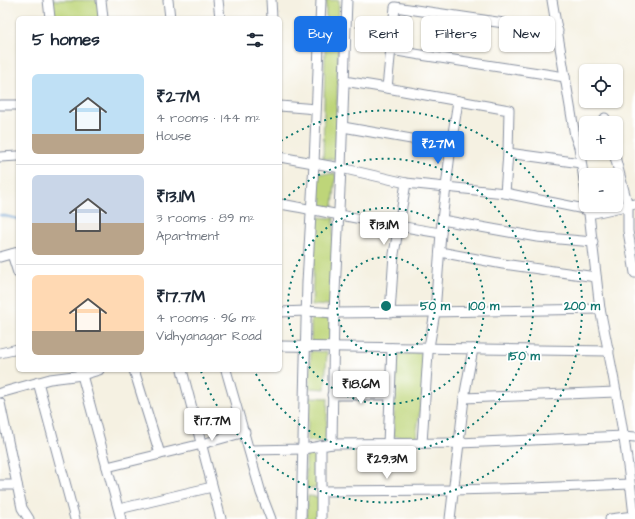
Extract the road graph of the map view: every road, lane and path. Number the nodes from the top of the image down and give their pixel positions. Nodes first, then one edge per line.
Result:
1 (48, 0) edge
2 (101, 0) edge
3 (168, 0) edge
4 (218, 0) edge
5 (270, 0) edge
6 (321, 0) edge
7 (347, 0) edge
8 (552, 0) edge
9 (395, 4) edge
10 (50, 16) edge
11 (103, 16) edge
12 (170, 16) edge
13 (220, 16) edge
14 (272, 16) edge
15 (346, 16) edge
16 (394, 16) edge
17 (558, 31) junction
18 (345, 52) edge
19 (391, 52) edge
20 (403, 52) edge
21 (566, 77) junction
22 (344, 81) junction
23 (388, 88) junction
24 (458, 100) junction
25 (16, 104) edge
26 (0, 105) edge
27 (282, 106) edge
28 (316, 109) junction
29 (342, 127) junction
30 (451, 146) junction
31 (508, 153) junction
32 (16, 156) edge
33 (282, 157) edge
34 (0, 158) edge
35 (616, 160) edge
36 (314, 163) junction
37 (581, 163) junction
38 (341, 168) junction
39 (582, 168) edge
40 (406, 183) junction
41 (446, 187) junction
42 (505, 194) junction
43 (282, 204) edge
44 (631, 205) edge
45 (579, 208) edge
46 (311, 209) junction
47 (589, 212) edge
48 (339, 214) junction
49 (442, 220) junction
50 (398, 226) junction
51 (441, 233) junction
52 (593, 242) junction
53 (440, 252) junction
54 (15, 253) edge
55 (0, 257) edge
56 (635, 273) edge
57 (596, 277) junction
58 (600, 309) junction
59 (282, 312) edge
60 (306, 312) junction
61 (435, 312) junction
62 (334, 313) junction
63 (390, 313) junction
64 (282, 346) edge
65 (305, 346) junction
66 (333, 346) junction
67 (392, 348) junction
68 (428, 348) junction
69 (16, 349) edge
70 (473, 349) junction
71 (609, 351) junction
72 (0, 353) edge
73 (83, 372) edge
74 (135, 372) edge
75 (183, 372) edge
76 (227, 372) edge
77 (48, 375) edge
78 (38, 382) junction
79 (616, 392) junction
80 (0, 393) edge
81 (332, 395) junction
82 (390, 395) junction
83 (464, 398) junction
84 (0, 403) edge
85 (245, 432) junction
86 (624, 436) junction
87 (635, 437) edge
88 (422, 443) junction
89 (459, 443) junction
90 (202, 444) junction
91 (332, 444) junction
92 (388, 444) junction
93 (321, 446) junction
94 (5, 449) edge
95 (303, 449) junction
96 (250, 450) junction
97 (160, 454) junction
98 (107, 467) junction
99 (630, 484) junction
100 (0, 485) edge
101 (17, 486) junction
102 (212, 487) junction
103 (453, 490) junction
104 (321, 491) junction
105 (119, 509) junction
106 (28, 519) edge
107 (75, 519) edge
108 (122, 519) edge
109 (221, 519) edge
110 (271, 519) edge
111 (301, 519) edge
112 (321, 519) edge
113 (450, 519) edge
114 (610, 519) edge

1 - 10 street
2 - 11 street
3 - 12 street
4 - 13 street
5 - 14 street
6 - 28 street
7 - 15 street
8 - 17 street
9 - 16 street
9 - 17 street
17 - 21 street
18 - 22 street
19 - 23 street
20 - 21 street
21 - 37 street
22 - 23 street
22 - 29 street
23 - 24 street
24 - 30 street
24 - 31 street
25 - 26 street
27 - 28 street
28 - 36 street
29 - 30 street
29 - 38 street
30 - 41 street
31 - 37 street
31 - 42 street
32 - 34 street
33 - 36 street
35 - 44 street
36 - 38 street
36 - 46 street
37 - 39 street
38 - 40 street
38 - 48 street
40 - 41 street
40 - 50 street
41 - 42 street
41 - 49 street
42 - 45 street
43 - 46 street
44 - 56 street
46 - 48 street
46 - 60 street
47 - 52 street
48 - 50 street
48 - 62 street
49 - 51 street
49 - 52 street
50 - 51 street
50 - 63 street
51 - 53 street
52 - 57 street
53 - 57 street
53 - 61 street
54 - 55 street
57 - 58 street
58 - 61 street
58 - 71 street
59 - 60 street
60 - 62 street
60 - 65 street
61 - 63 street
61 - 68 street
62 - 63 street
62 - 66 street
64 - 65 street
65 - 66 street
65 - 95 street
66 - 67 street
66 - 81 street
67 - 68 street
67 - 82 street
68 - 70 street
68 - 88 street
69 - 72 street
70 - 71 street
70 - 83 street
71 - 79 street
73 - 77 street
73 - 98 street
74 - 97 street
75 - 90 street
76 - 85 street
77 - 78 street
78 - 80 street
78 - 107 street
79 - 83 street
79 - 86 street
81 - 82 street
81 - 91 street
82 - 92 street
83 - 89 street
84 - 94 street
85 - 90 street
85 - 96 street
86 - 87 street
86 - 89 street
86 - 99 street
88 - 89 street
88 - 92 street
89 - 103 street
90 - 97 street
90 - 102 street
91 - 92 street
91 - 93 street
93 - 95 street
93 - 104 street
94 - 101 street
95 - 96 street
95 - 111 street
96 - 110 street
97 - 98 street
98 - 105 street
99 - 103 street
99 - 114 street
100 - 101 street
101 - 106 street
102 - 105 street
102 - 109 street
103 - 104 street
103 - 113 street
104 - 112 street
105 - 108 street

